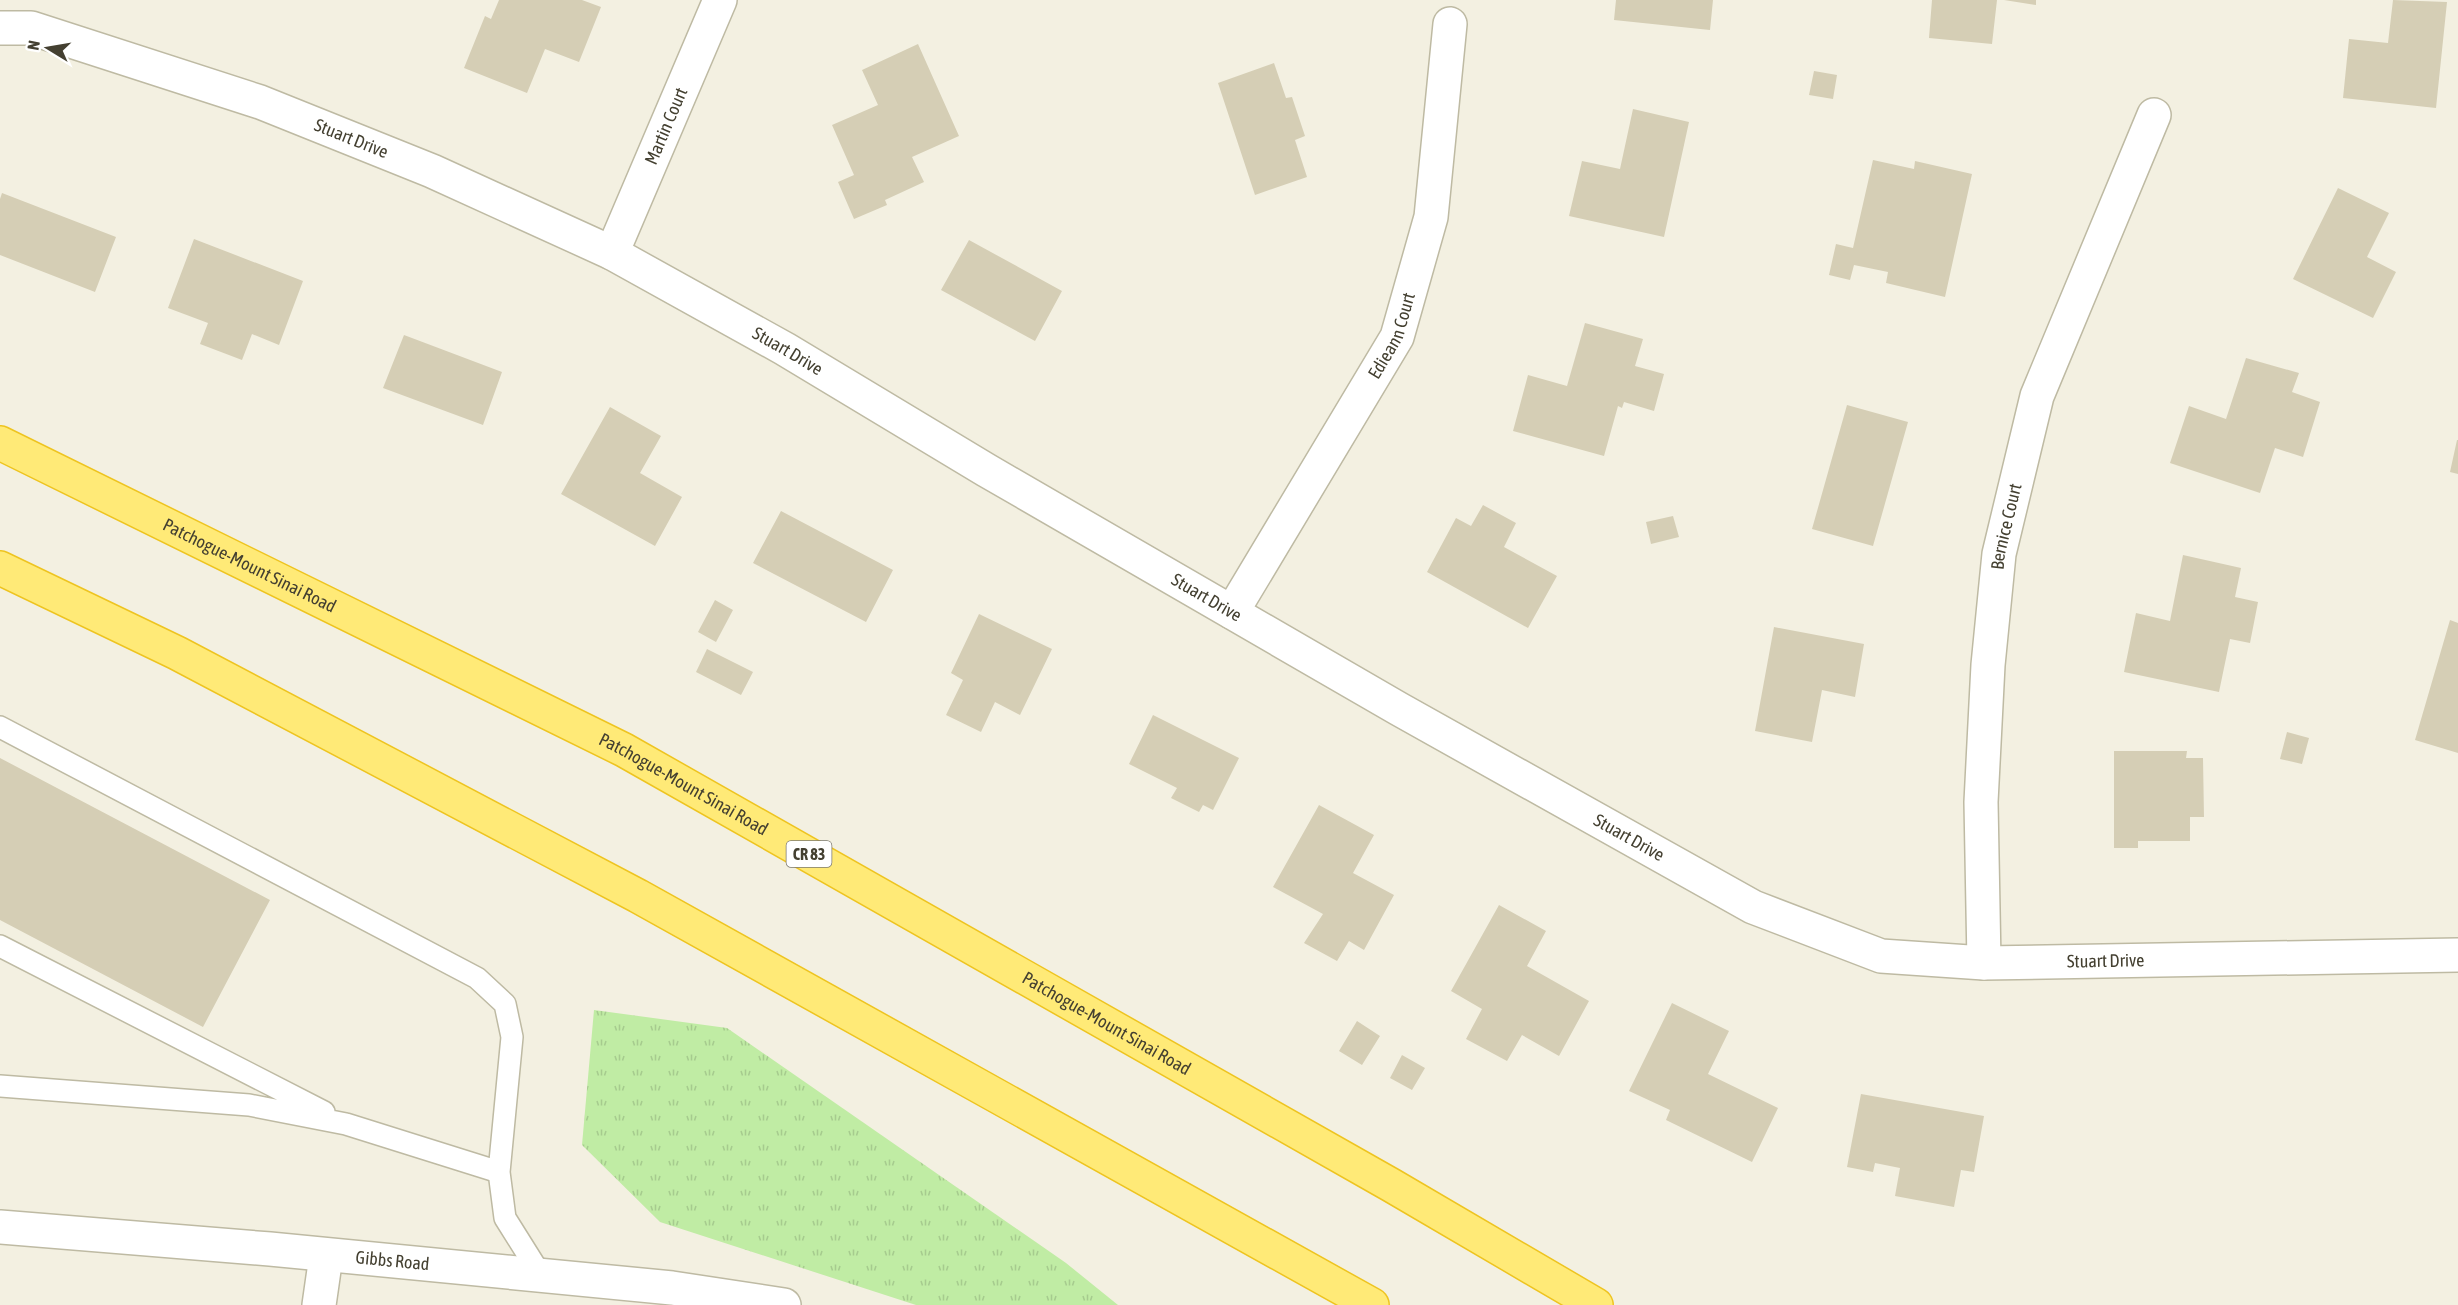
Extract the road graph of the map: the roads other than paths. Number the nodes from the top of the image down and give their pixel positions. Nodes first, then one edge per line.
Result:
1 (720, 0) edge
2 (1450, 24) dead end
3 (0, 28) edge
4 (2154, 115) dead end
5 (612, 253) junction
6 (0, 443) edge
7 (0, 568) edge
8 (1232, 612) junction
9 (0, 727) edge
10 (0, 946) edge
11 (2458, 955) edge
12 (1984, 963) junction
13 (0, 1086) edge
14 (346, 1124) junction
15 (499, 1172) junction
16 (0, 1227) edge
17 (326, 1256) junction
18 (542, 1277) junction
19 (319, 1305) edge
20 (784, 1305) edge
21 (1372, 1305) edge
22 (1596, 1305) edge

1 - 5 street, Martin Court
2 - 8 street, Edieann Court
3 - 5 street, Stuart Drive
4 - 12 street, Bernice Court
5 - 8 street, Stuart Drive
6 - 22 highway, Patchogue-Mount Sinai Road / CR 83
7 - 21 highway
8 - 12 street, Stuart Drive
9 - 15 lane
10 - 14 lane
11 - 12 street, Stuart Drive
13 - 14 lane
14 - 15 lane
15 - 18 lane
16 - 17 street, Gibbs Road
17 - 18 street, Gibbs Road
17 - 19 street
18 - 20 street, Gibbs Road

